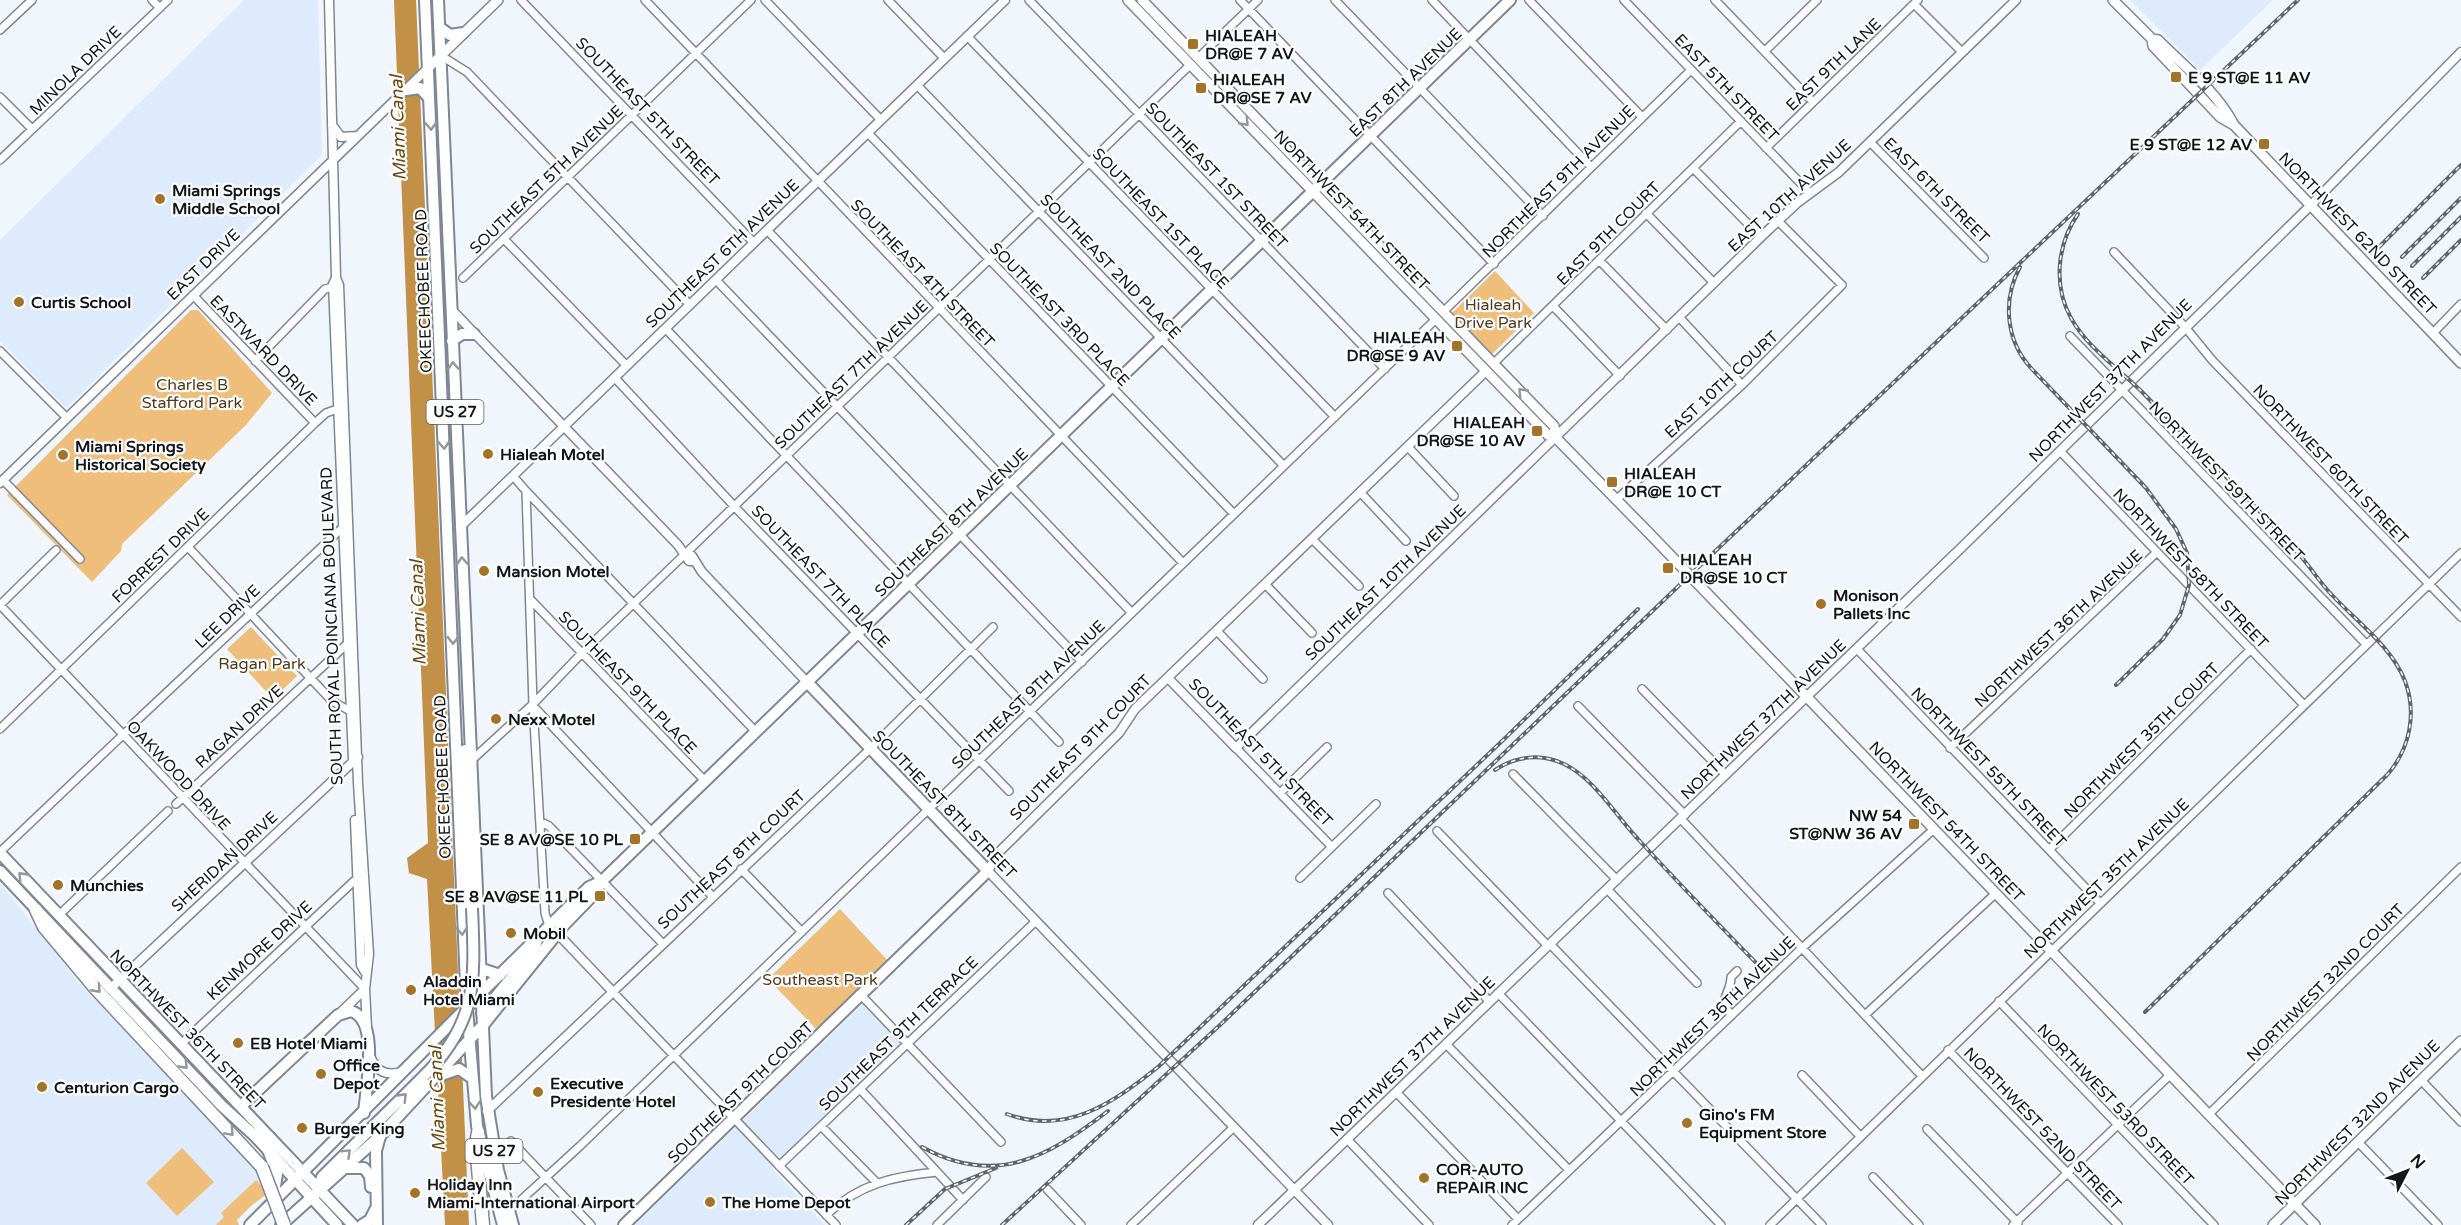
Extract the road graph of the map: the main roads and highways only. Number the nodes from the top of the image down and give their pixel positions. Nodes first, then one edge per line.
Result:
1 (425, 0) edge
2 (438, 0) edge
3 (498, 0) edge
4 (1128, 0) edge
5 (1142, 0) edge
6 (1510, 0) edge
7 (2113, 0) edge
8 (1141, 14) junction
9 (439, 27) junction
10 (464, 33) junction
11 (440, 55) junction
12 (1198, 58) junction
13 (425, 71) junction
14 (406, 90) road end
15 (426, 94) junction
16 (1316, 188) junction
17 (437, 282) junction
18 (1401, 284) junction
19 (451, 309) junction
20 (1443, 312) junction
21 (1436, 319) junction
22 (474, 334) road end
23 (452, 341) junction
24 (1491, 361) junction
25 (2461, 363) edge
26 (1556, 438) junction
27 (466, 640) junction
28 (807, 682) junction
29 (0, 853) edge
30 (0, 871) edge
31 (988, 871) joint
32 (34, 908) junction
33 (59, 915) junction
34 (553, 930) junction
35 (537, 939) junction
36 (482, 969) junction
37 (500, 975) junction
38 (483, 991) junction
39 (463, 1013) junction
40 (484, 1018) junction
41 (2461, 1041) edge
42 (470, 1042) junction
43 (162, 1043) junction
44 (181, 1044) junction
45 (432, 1078) junction
46 (472, 1078) junction
47 (221, 1105) junction
48 (241, 1106) junction
49 (363, 1113) junction
50 (478, 1132) junction
51 (380, 1136) junction
52 (268, 1150) junction
53 (347, 1168) junction
54 (299, 1175) junction
55 (315, 1193) junction
56 (273, 1200) junction
57 (2295, 1204) junction
58 (376, 1207) junction
59 (250, 1225) edge
60 (283, 1225) edge
61 (337, 1225) edge
62 (354, 1225) edge
63 (362, 1225) edge
64 (376, 1225) edge
65 (483, 1225) edge
66 (502, 1225) edge
67 (513, 1225) edge
68 (624, 1225) edge
69 (2273, 1225) edge
70 (2315, 1225) edge

1 - 13 main road, OKEECHOBEE ROAD / US 27
2 - 9 main road, OKEECHOBEE ROAD / US 27
3 - 10 main road
4 - 8 main road, NORTHWEST 54TH STREET
5 - 12 main road, NORTHWEST 54TH STREET
6 - 16 main road, EAST 8TH AVENUE
7 - 25 main road, NORTHWEST 62ND STREET
8 - 12 main road
8 -> 16 main road, NORTHWEST 54TH STREET
9 - 10 main road
9 - 11 main road, OKEECHOBEE ROAD / US 27
10 - 11 main road
11 - 13 main road
11 - 19 main road, OKEECHOBEE ROAD / US 27
12 - 16 main road, NORTHWEST 54TH STREET
13 - 15 main road, OKEECHOBEE ROAD / US 27
14 - 15 main road
15 -> 17 main road, OKEECHOBEE ROAD / US 27
16 - 18 main road, NORTHWEST 54TH STREET
16 - 20 main road, NORTHWEST 54TH STREET
16 - 28 main road, SOUTHEAST 8TH AVENUE
17 - 19 main road
17 -> 39 main road, OKEECHOBEE ROAD / US 27
18 - 20 main road
18 - 21 main road, NORTHWEST 54TH STREET
19 - 23 main road, OKEECHOBEE ROAD / US 27
20 - 24 main road, NORTHWEST 54TH STREET
21 - 24 main road
21 - 26 main road, NORTHWEST 54TH STREET
22 - 23 main road
27 -> 23 main road, OKEECHOBEE ROAD / US 27
26 -> 24 main road, NORTHWEST 54TH STREET
26 - 57 main road, NORTHWEST 54TH STREET
27 - 36 main road, OKEECHOBEE ROAD / US 27
27 - 45 main road, bridge
28 - 31 main road, SOUTHEAST 8TH STREET
28 - 34 main road, SOUTHEAST 8TH AVENUE
33 -> 29 main road, NORTHWEST 36TH STREET
30 - 32 main road, NORTHWEST 36TH STREET
31 - 68 main road, SOUTHEAST 9TH COURT
32 - 33 main road
32 - 43 main road, NORTHWEST 36TH STREET
32 -> 60 highway, bridge
33 - 44 main road, NORTHWEST 36TH STREET
34 - 35 main road
34 - 40 main road
35 - 37 main road
35 - 40 main road
36 - 37 main road
36 - 38 main road, OKEECHOBEE ROAD / US 27
37 - 38 main road
38 - 39 main road
38 - 40 main road, OKEECHOBEE ROAD / US 27
39 - 42 main road, OKEECHOBEE ROAD / US 27
39 - 49 main road
40 - 42 main road
40 - 67 main road, OKEECHOBEE ROAD / US 27
41 - 57 main road, NORTHWEST 32ND AVENUE
42 - 45 main road
42 - 46 main road, OKEECHOBEE ROAD / US 27
43 - 44 main road
43 -> 47 main road, NORTHWEST 36TH STREET
44 - 48 main road, NORTHWEST 36TH STREET
45 - 46 main road
45 - 51 main road
55 -> 45 main road
46 -> 50 main road, OKEECHOBEE ROAD / US 27
47 - 48 main road
47 - 52 main road, NORTHWEST 36TH STREET
48 - 49 main road, SOUTH ROYAL POINCIANA BOULEVARD
48 - 54 main road, NORTHWEST 36TH STREET
49 - 54 main road
50 - 65 highway
50 - 66 main road, OKEECHOBEE ROAD / US 27
51 - 53 main road
51 - 58 main road
52 - 54 main road, NORTHWEST 36TH STREET
52 - 56 main road
53 - 55 main road
53 - 58 main road
54 - 55 main road, NORTHWEST 36TH STREET
54 - 56 main road
55 - 60 main road
55 - 61 main road, NORTHWEST 36TH STREET
55 - 62 main road, NORTHWEST 36TH STREET
56 - 59 main road
57 - 69 main road, NORTHWEST 32ND AVENUE
57 - 70 main road, NORTHWEST 54TH STREET
58 - 63 main road
58 - 64 main road

